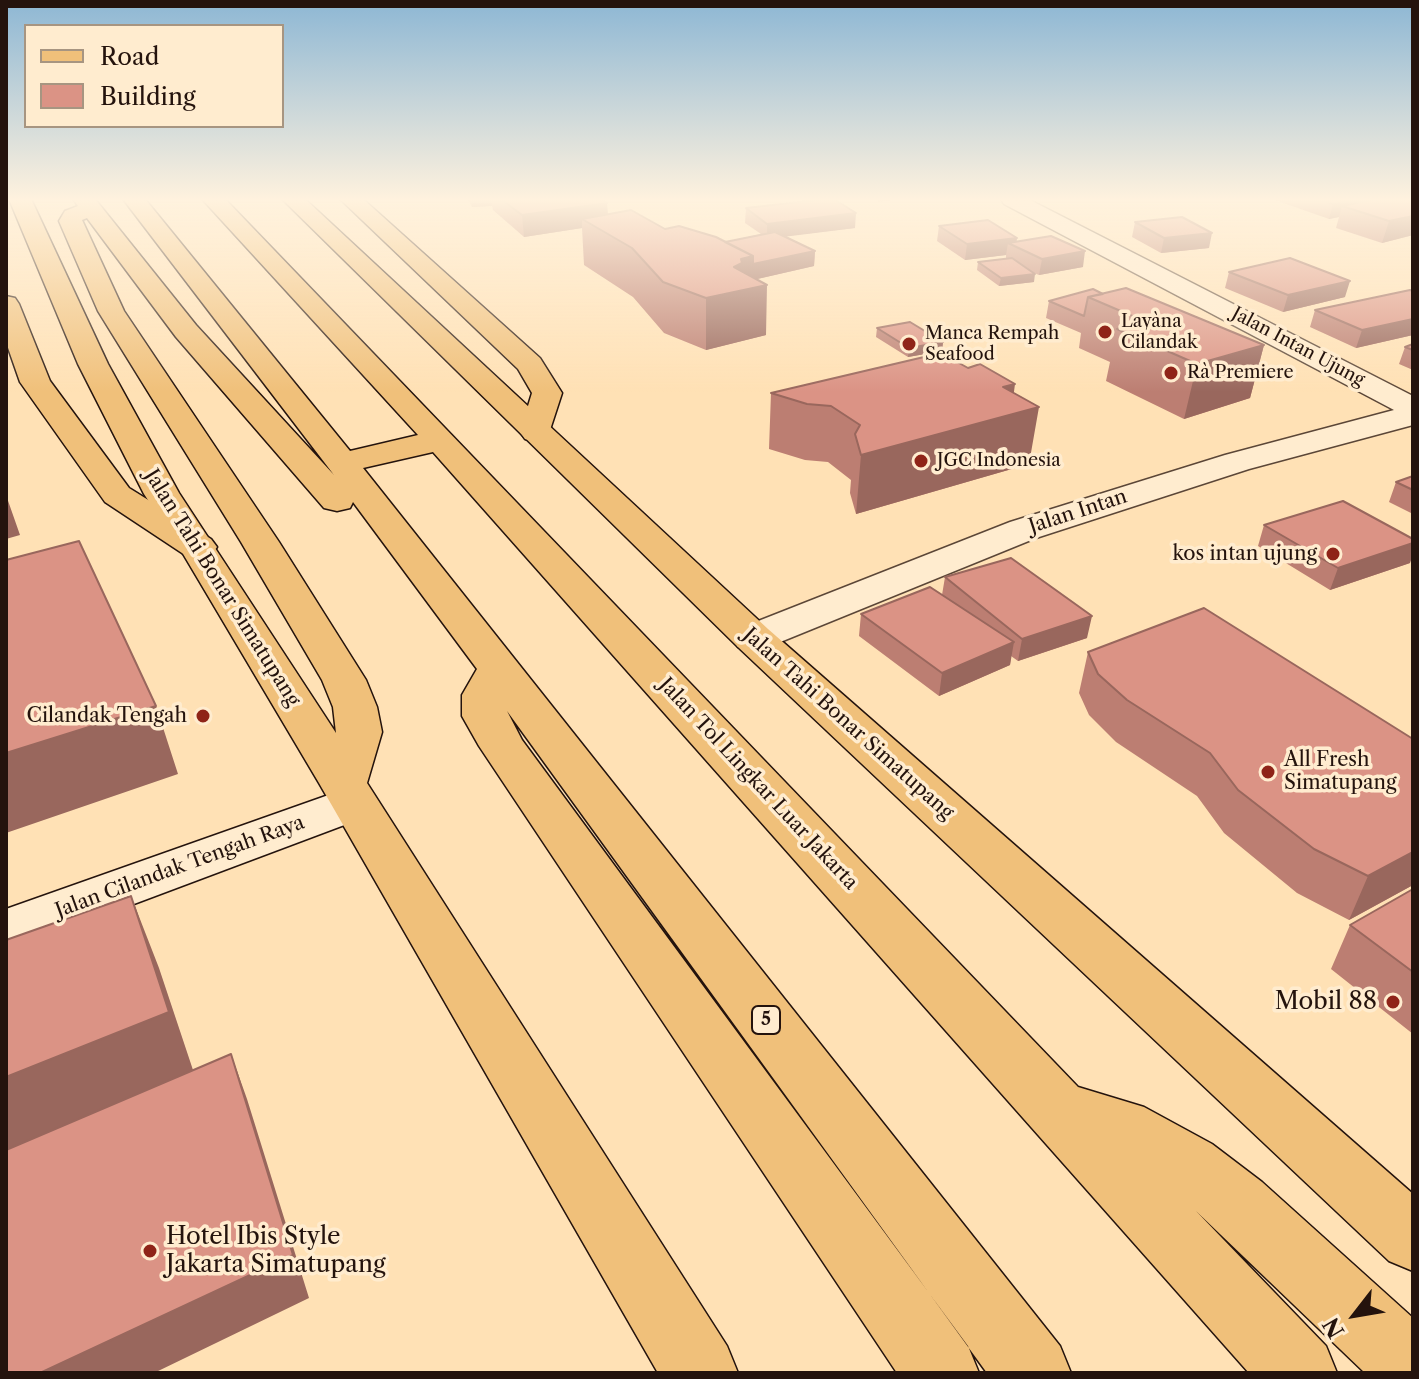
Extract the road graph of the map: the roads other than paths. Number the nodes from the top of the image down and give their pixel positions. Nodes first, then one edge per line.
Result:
1 (48, 263) edge
2 (89, 263) edge
3 (134, 263) edge
4 (185, 263) edge
5 (274, 263) edge
6 (350, 263) edge
7 (421, 263) edge
8 (1136, 263) edge
9 (6, 304) edge
10 (378, 337) dead end
11 (389, 384) junction
12 (1413, 408) edge
13 (1413, 415) edge
14 (536, 432) junction
15 (440, 440) junction
16 (342, 463) junction
17 (381, 514) junction
18 (198, 547) junction
19 (753, 638) junction
20 (499, 668) junction
21 (348, 793) junction
22 (6, 931) edge
23 (1059, 1109) junction
24 (1413, 1238) edge
25 (1413, 1368) edge
26 (700, 1373) edge
27 (941, 1373) edge
28 (1033, 1373) edge
29 (1299, 1373) edge

1 - 18 main road, Jalan Tahi Bonar Simatupang
2 - 21 main road
3 - 17 main road
4 - 16 main road, 5
5 - 11 main road, Jalan Tol Lingkar Luar Jakarta
6 - 14 main road, Jalan Tahi Bonar Simatupang
7 - 14 main road
8 - 12 street, Jalan Intan Ujung
9 - 18 main road
10 - 11 main road
11 - 15 main road, Jalan Tol Lingkar Luar Jakarta
13 - 19 street, Jalan Intan
14 - 19 main road, Jalan Tahi Bonar Simatupang
15 - 16 main road
15 - 23 main road, Jalan Tol Lingkar Luar Jakarta
16 - 17 main road, 5
17 - 20 main road, 5
18 - 21 main road, Jalan Tahi Bonar Simatupang
19 - 24 main road, Jalan Tahi Bonar Simatupang
20 - 27 main road
20 - 28 main road, 5
21 - 22 street, Jalan Cilandak Tengah Raya
21 - 26 main road, Jalan Tahi Bonar Simatupang
23 - 25 main road
23 - 29 main road, Jalan Tol Lingkar Luar Jakarta

